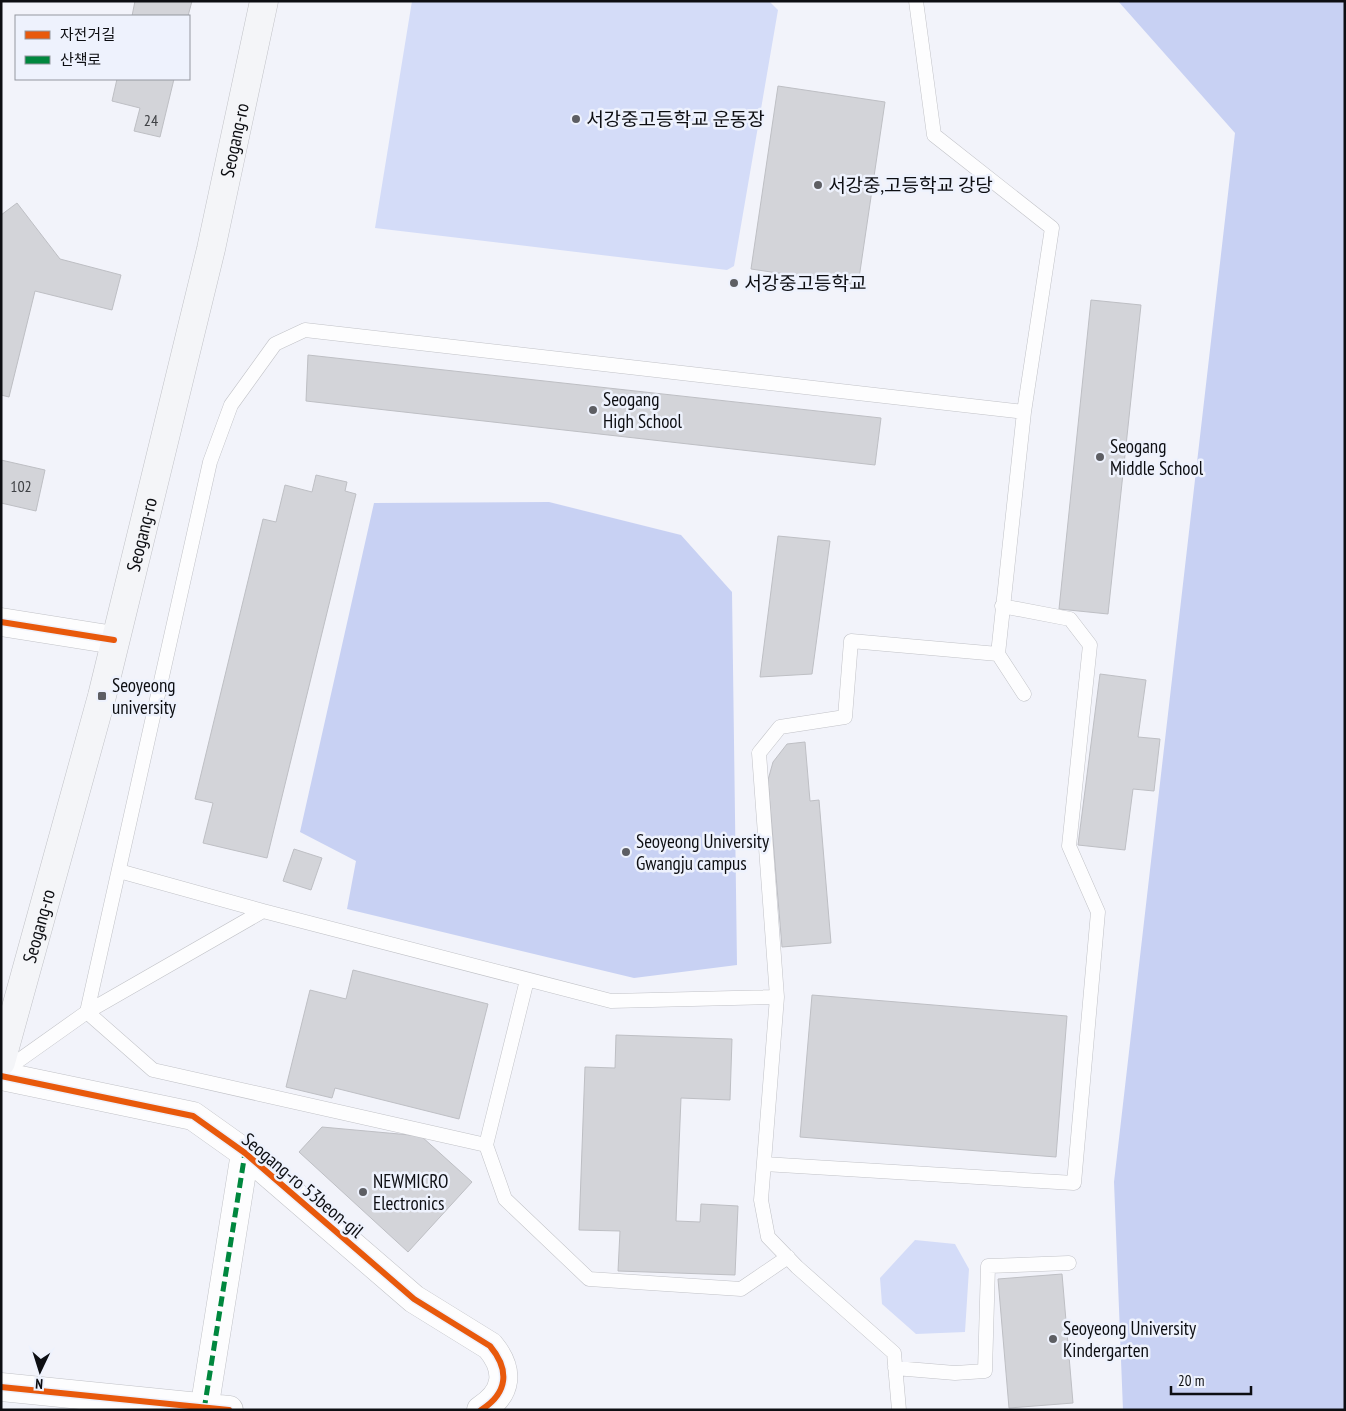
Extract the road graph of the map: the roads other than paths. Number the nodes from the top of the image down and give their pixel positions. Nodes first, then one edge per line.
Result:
1 (264, 1) edge
2 (916, 1) edge
3 (1024, 412) junction
4 (1002, 606) junction
5 (1, 622) edge
6 (114, 640) junction
7 (998, 654) junction
8 (1024, 694) dead end
9 (119, 871) junction
10 (263, 911) junction
11 (527, 980) junction
12 (777, 997) junction
13 (87, 1012) junction
14 (1, 1062) edge
15 (1, 1074) edge
16 (486, 1145) junction
17 (245, 1153) junction
18 (764, 1164) junction
19 (788, 1258) junction
20 (1069, 1263) dead end
21 (896, 1368) junction
22 (1, 1387) edge
23 (213, 1409) edge
24 (481, 1410) edge
25 (899, 1410) edge

1 - 6 main road, Seogang-ro
2 - 3 lane
3 - 4 lane
3 - 9 lane
4 - 7 lane
4 - 18 lane
5 - 6 street
6 - 14 main road, Seogang-ro
7 - 8 lane
7 - 12 lane
9 - 10 lane
9 - 13 lane
10 - 11 lane
10 - 13 lane
11 - 12 lane
11 - 16 lane
12 - 18 lane
13 - 15 lane
13 - 16 lane
15 - 17 street, Seogang-ro 53beon-gil
16 - 19 lane
17 - 23 street, Seogang-ro 53beon-gil
17 - 24 street, Seogang-ro 53beon-gil
18 - 19 lane
19 - 21 lane
20 - 21 lane
21 - 25 lane
22 - 23 street, Seogang-ro 53beon-gil

